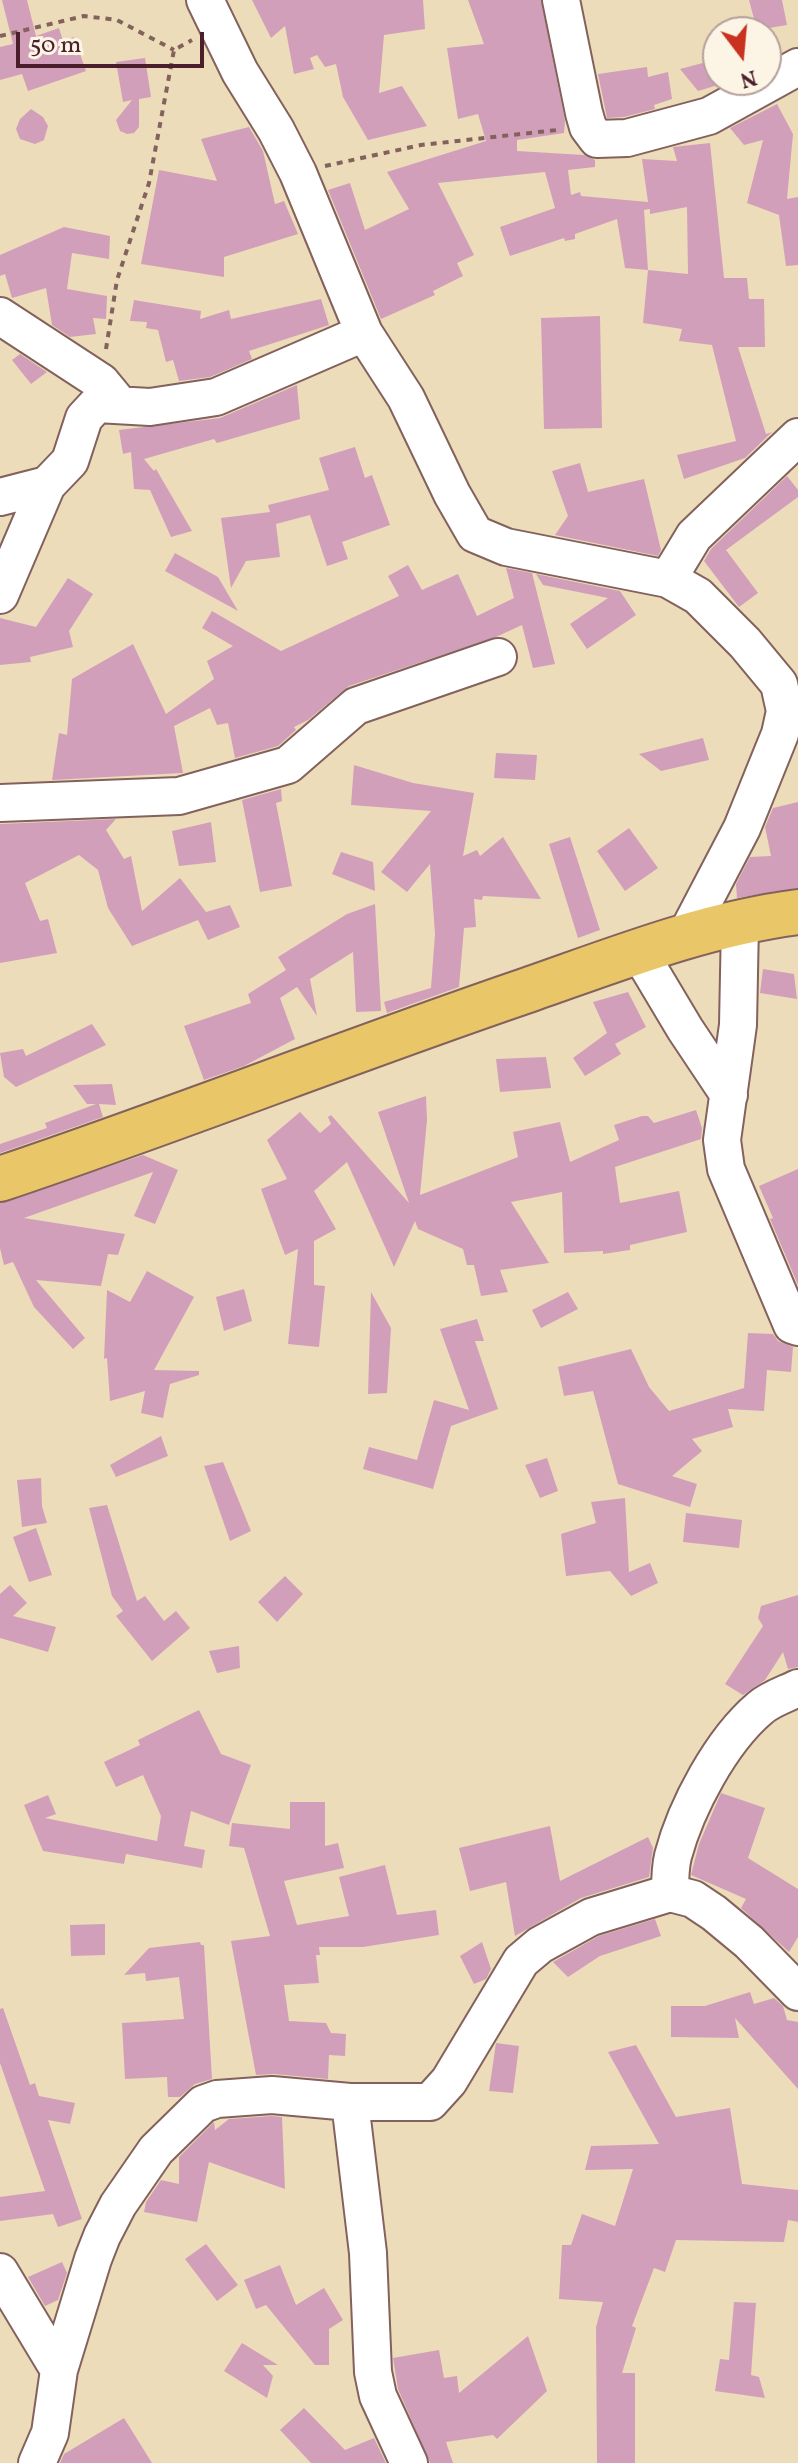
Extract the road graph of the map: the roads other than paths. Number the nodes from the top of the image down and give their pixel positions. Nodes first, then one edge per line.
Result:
1 (561, 0) edge
2 (212, 13) edge
3 (798, 67) edge
4 (0, 316) edge
5 (364, 333) junction
6 (110, 394) junction
7 (798, 437) edge
8 (47, 485) junction
9 (0, 497) edge
10 (668, 579) junction
11 (0, 595) edge
12 (498, 657) dead end
13 (0, 803) edge
14 (798, 912) edge
15 (740, 923) junction
16 (685, 937) junction
17 (639, 952) junction
18 (729, 1095) junction
19 (0, 1179) edge
20 (798, 1327) edge
21 (798, 1688) edge
22 (670, 1893) junction
23 (798, 1992) edge
24 (350, 2102) junction
25 (0, 2272) edge
26 (59, 2370) junction
27 (37, 2463) edge
28 (409, 2463) edge

1 - 3 street
2 - 5 street
4 - 6 street
5 - 6 street
5 - 10 street
6 - 8 street
7 - 10 street
8 - 9 street
8 - 11 street
10 - 16 street
12 - 13 street
14 - 15 main road
15 - 16 main road
15 - 18 street
16 - 17 main road
17 - 18 street
17 - 19 main road
18 - 20 street
21 - 22 street
22 - 23 street
22 - 24 street
24 - 26 street
24 - 28 street
25 - 26 street
26 - 27 street

